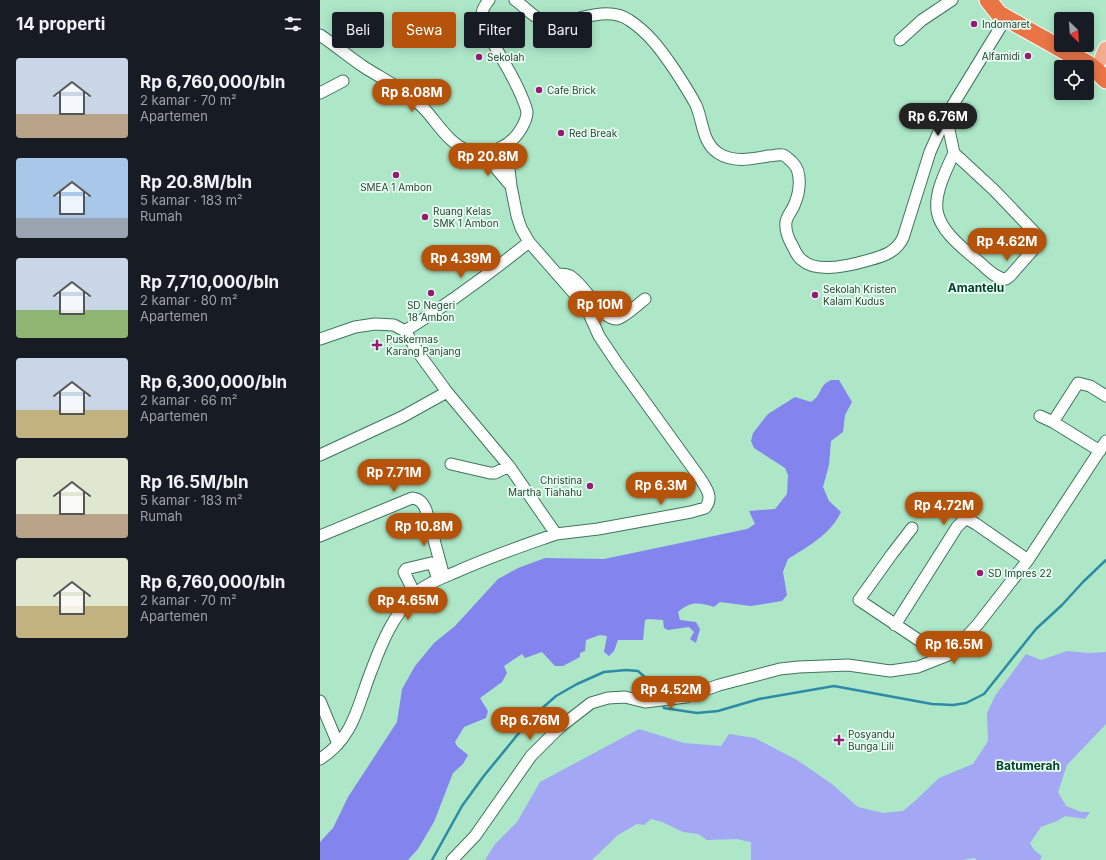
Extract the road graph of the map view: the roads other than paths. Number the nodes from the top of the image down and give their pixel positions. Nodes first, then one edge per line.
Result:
1 (489, 0) edge
2 (515, 0) edge
3 (952, 0) edge
4 (988, 0) edge
5 (1006, 18) junction
6 (320, 35) edge
7 (900, 40) dead end
8 (1076, 57) junction
9 (1105, 59) edge
10 (1106, 80) edge
11 (343, 81) dead end
12 (320, 93) edge
13 (946, 116) junction
14 (506, 145) junction
15 (483, 153) junction
16 (954, 153) junction
17 (511, 186) junction
18 (529, 242) junction
19 (558, 274) junction
20 (645, 299) dead end
21 (405, 332) junction
22 (320, 339) edge
23 (447, 392) junction
24 (1106, 396) edge
25 (1040, 416) dead end
26 (1053, 422) junction
27 (1106, 441) edge
28 (1100, 451) junction
29 (320, 455) edge
30 (450, 464) dead end
31 (509, 466) junction
32 (912, 528) dead end
33 (556, 534) junction
34 (320, 536) edge
35 (1028, 560) junction
36 (441, 579) junction
37 (415, 594) junction
38 (895, 625) junction
39 (941, 658) junction
40 (320, 701) edge
41 (338, 744) junction
42 (320, 758) edge
43 (452, 860) edge

1 - 14 street
2 - 13 street
3 - 7 street
4 - 5 highway
5 - 8 highway
5 - 13 street
6 - 15 street
8 - 9 highway
8 - 10 highway
11 - 12 street
13 - 16 street
14 - 15 street
14 - 17 street
15 - 17 street
16 - 16 street
17 - 18 street
18 - 19 street
18 - 21 street
19 - 20 street
19 - 33 street
21 - 22 street
21 - 23 street
23 - 29 street
23 - 31 street
24 - 26 street
25 - 26 street
26 - 28 street
27 - 28 street
28 - 35 street
30 - 31 street
31 - 33 street
32 - 38 street
33 - 36 street
34 - 36 street
35 - 38 street
35 - 39 street
36 - 37 street
36 - 37 street
37 - 41 street
38 - 39 street
39 - 43 street
40 - 41 street
41 - 42 street

